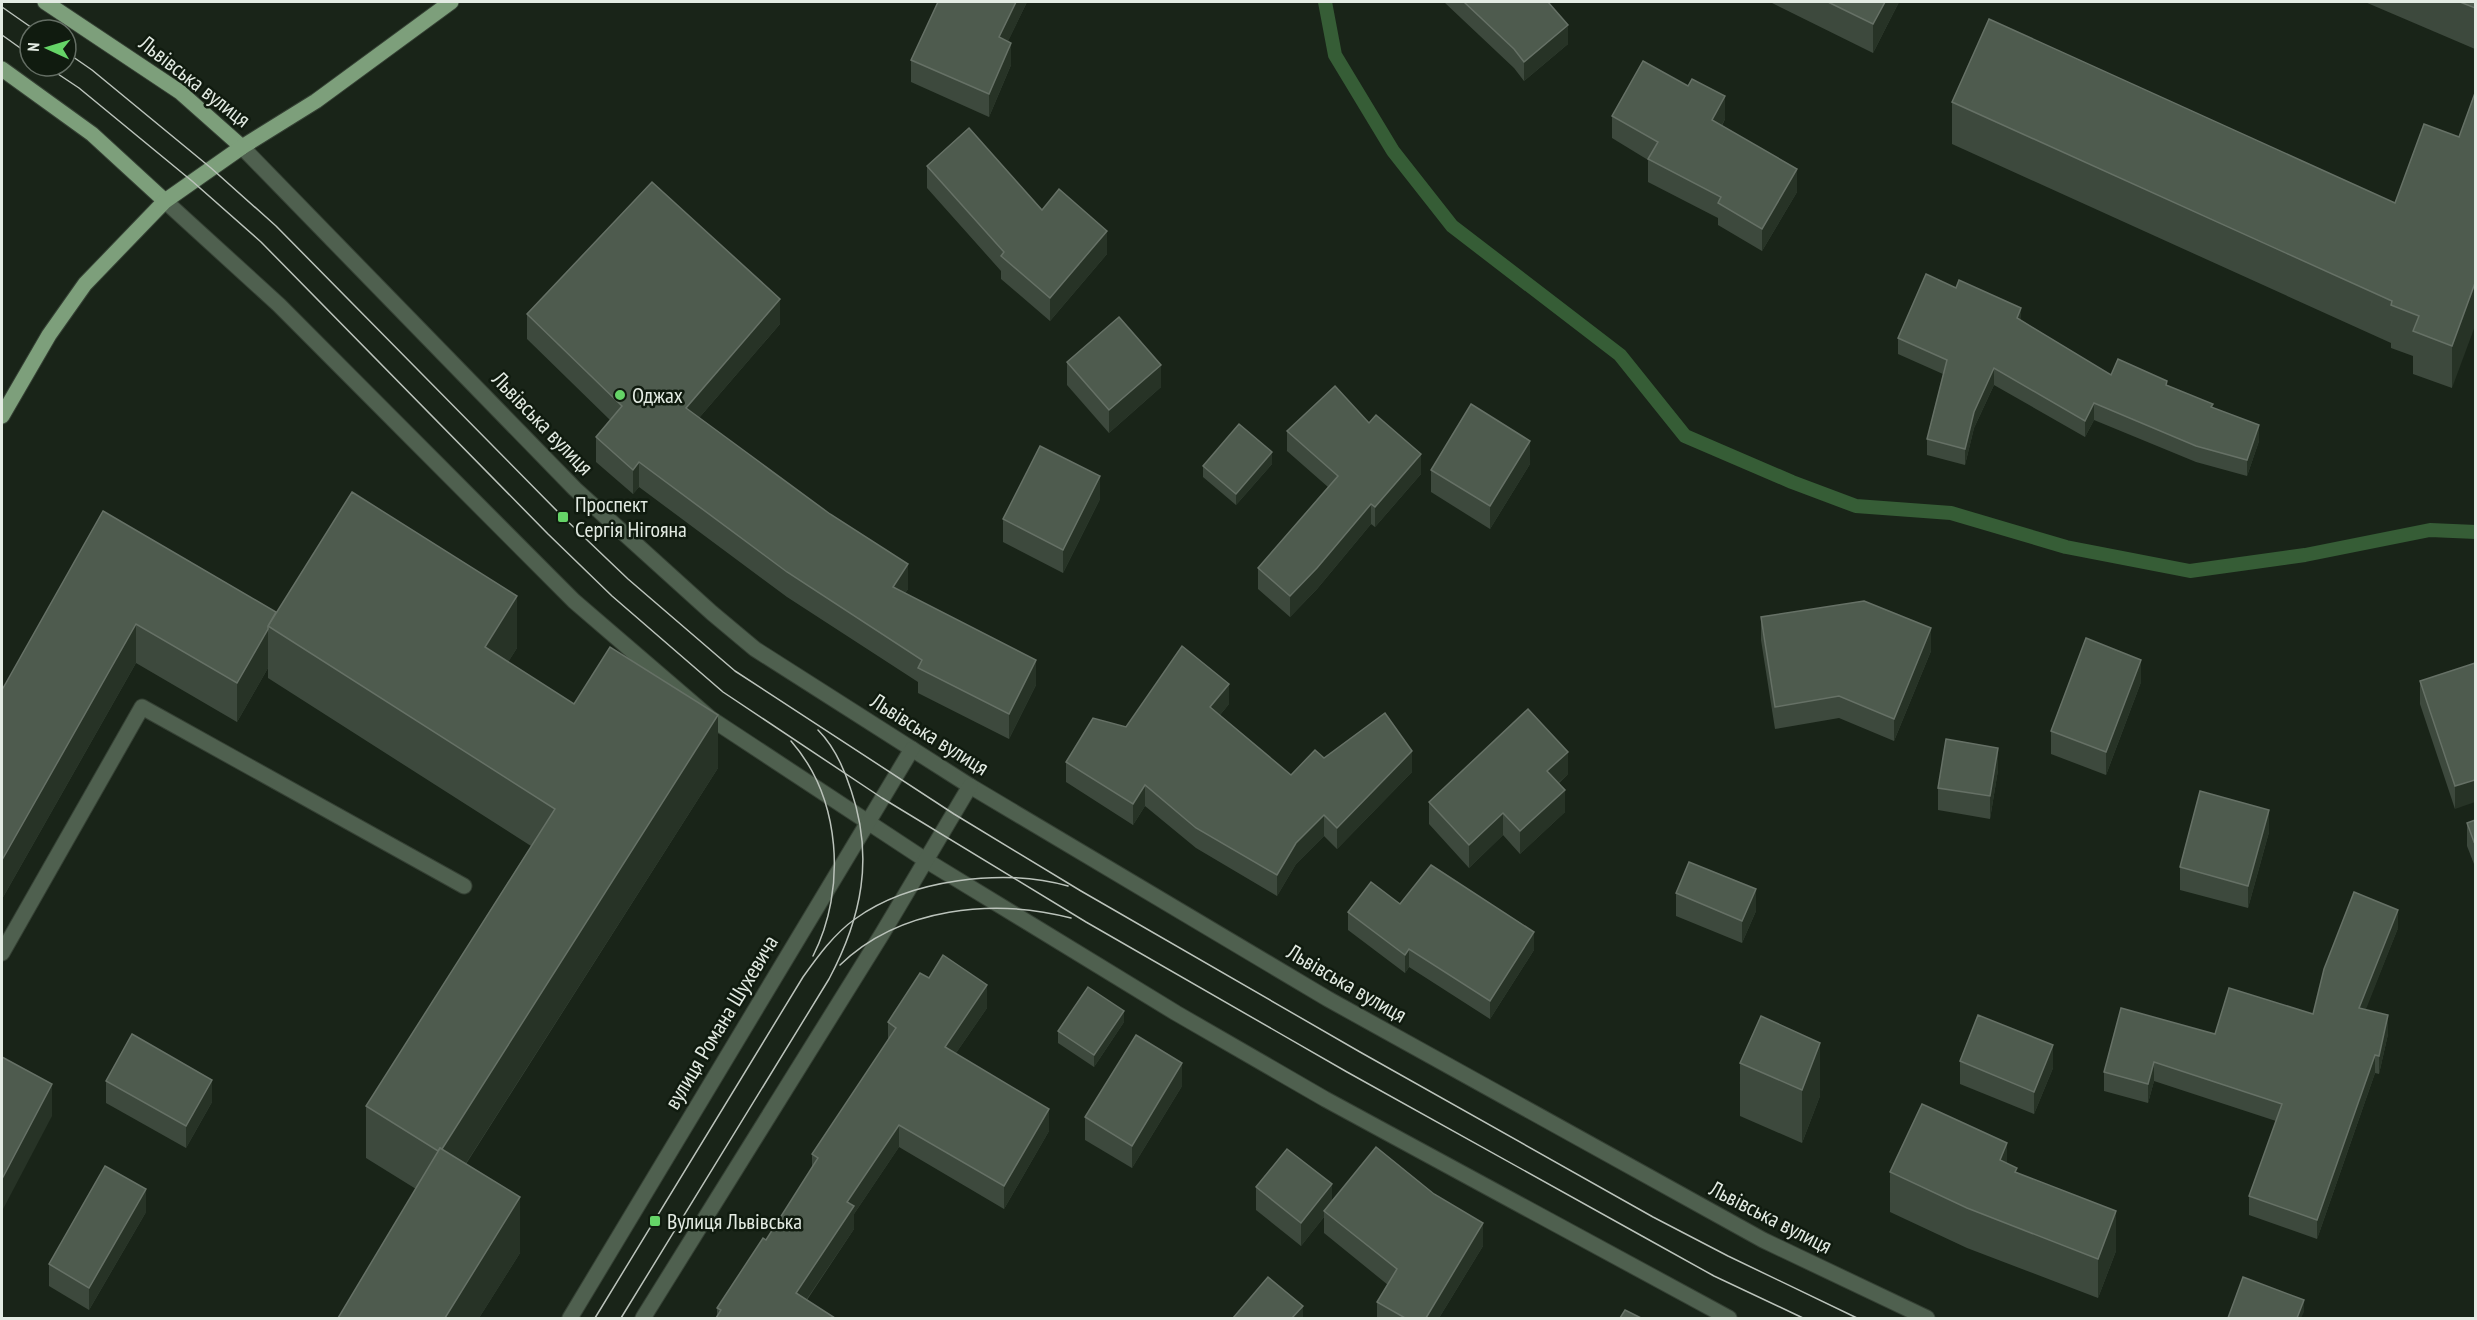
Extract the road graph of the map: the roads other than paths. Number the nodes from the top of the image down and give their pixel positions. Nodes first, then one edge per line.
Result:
1 (45, 2) edge
2 (451, 2) edge
3 (2, 69) edge
4 (242, 147) junction
5 (165, 201) junction
6 (2, 416) edge
7 (912, 749) junction
8 (970, 786) junction
9 (868, 823) junction
10 (927, 861) junction
11 (464, 886) dead end
12 (2, 953) edge
13 (570, 1318) edge
14 (643, 1318) edge
15 (1729, 1318) edge
16 (1927, 1318) edge

1 - 4 main road, Львівська вулиця
2 - 4 main road
3 - 5 main road
4 - 5 main road
4 - 7 street, Львівська вулиця
5 - 6 main road
5 - 9 street
7 - 8 street, Львівська вулиця
7 - 9 street, вулиця Романа Шухевича
8 - 10 street
8 - 16 street, Львівська вулиця
9 - 10 street
9 - 13 street, вулиця Романа Шухевича
10 - 14 street
10 - 15 street
11 - 12 street

